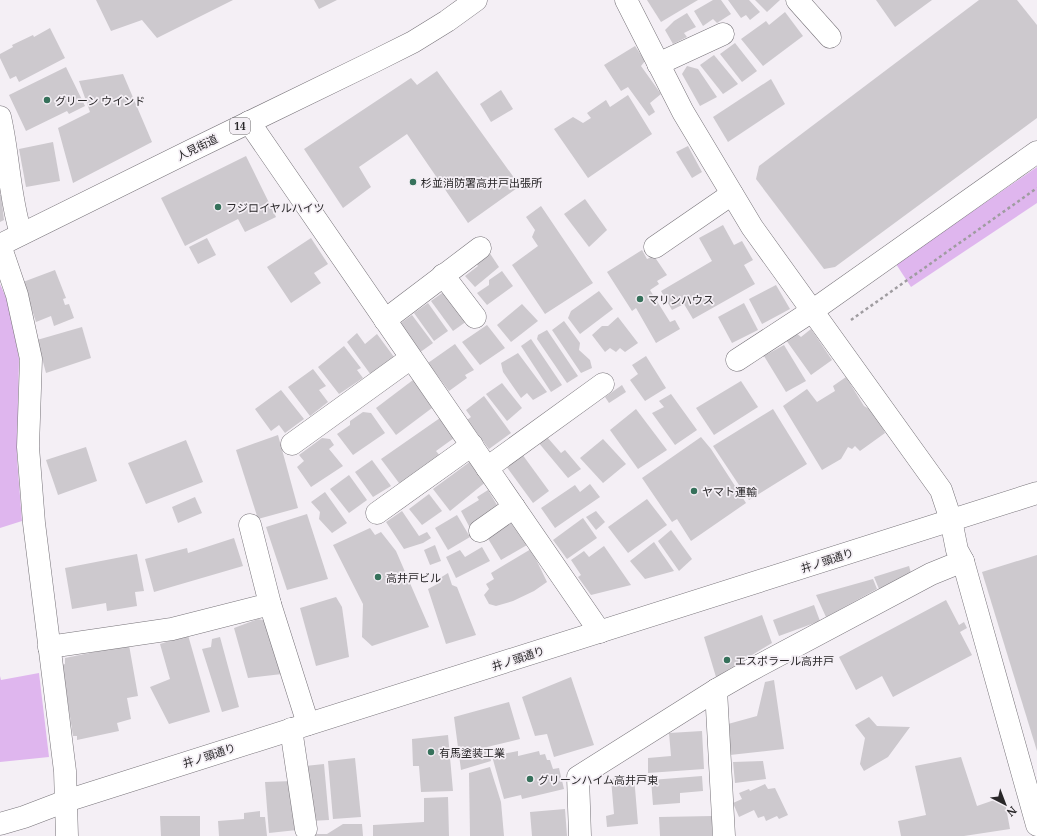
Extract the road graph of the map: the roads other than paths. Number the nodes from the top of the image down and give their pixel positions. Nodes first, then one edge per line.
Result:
1 (476, 0) edge
2 (626, 0) edge
3 (797, 0) edge
4 (723, 34) dead end
5 (830, 37) dead end
6 (658, 64) junction
7 (0, 117) edge
8 (249, 122) junction
9 (1037, 152) edge
10 (732, 194) junction
11 (21, 234) junction
12 (0, 245) edge
13 (655, 247) dead end
14 (480, 248) dead end
15 (443, 275) junction
16 (812, 311) junction
17 (475, 317) dead end
18 (385, 320) junction
19 (411, 358) junction
20 (737, 360) dead end
21 (603, 384) dead end
22 (292, 444) dead end
23 (472, 445) junction
24 (487, 468) junction
25 (1037, 493) edge
26 (514, 507) junction
27 (377, 513) dead end
28 (951, 520) junction
29 (250, 525) dead end
30 (480, 531) dead end
31 (963, 561) junction
32 (270, 604) junction
33 (600, 632) junction
34 (49, 647) junction
35 (716, 690) junction
36 (300, 727) junction
37 (66, 801) junction
38 (0, 824) edge
39 (1037, 825) edge
40 (306, 829) dead end
41 (67, 836) edge
42 (580, 836) edge
43 (724, 836) edge

1 - 8 street, 人見街道 / 14
2 - 6 street
3 - 5 street
4 - 6 street
6 - 10 street
7 - 11 street
8 - 11 street, 人見街道 / 14
8 - 18 street
9 - 16 street
10 - 13 street
10 - 16 street
11 - 12 street, 人見街道 / 14
12 - 34 street
14 - 15 street
15 - 17 street
15 - 18 street
16 - 20 street
16 - 28 street
18 - 19 street
19 - 22 street
19 - 23 street
21 - 24 street
23 - 24 street
23 - 27 street
24 - 26 street
25 - 28 street, 井ノ頭通り
26 - 30 street
26 - 33 street
28 - 31 street
28 - 33 street, 井ノ頭通り
29 - 32 street
31 - 35 street
31 - 39 street
32 - 34 street
32 - 36 street
33 - 36 street, 井ノ頭通り
34 - 37 street
35 - 42 street
35 - 43 street
36 - 37 street, 井ノ頭通り
36 - 40 street
37 - 38 street, 井ノ頭通り
37 - 41 street

